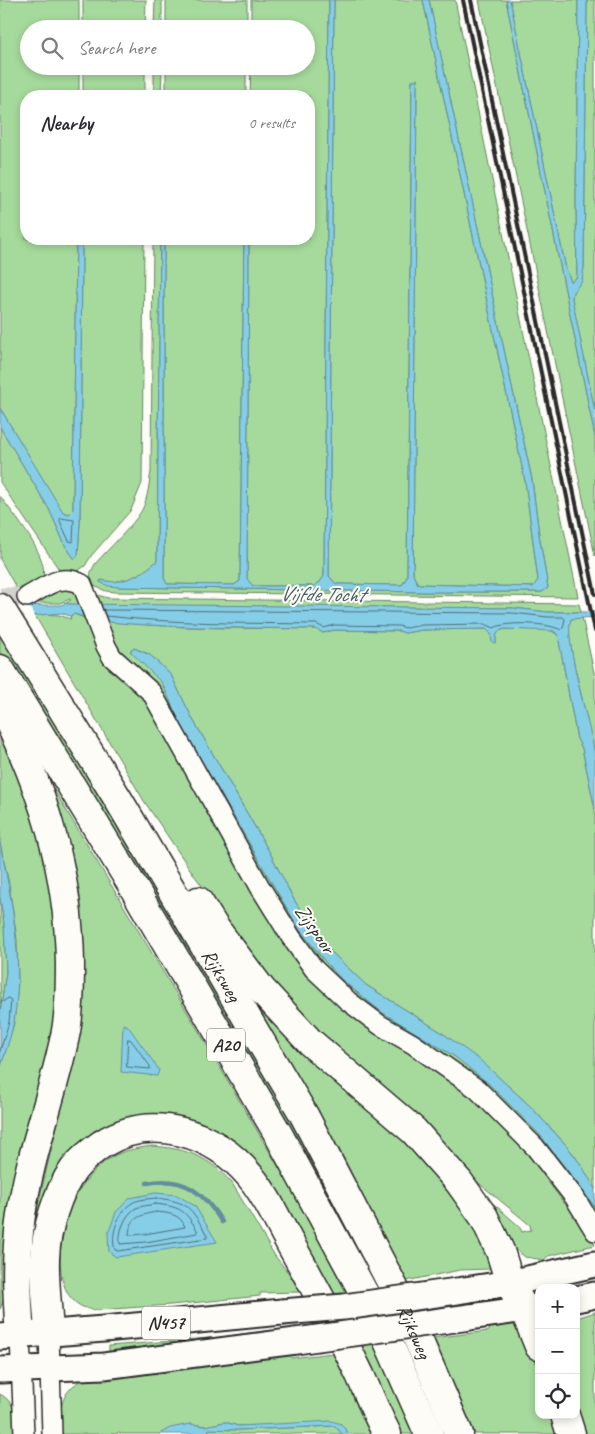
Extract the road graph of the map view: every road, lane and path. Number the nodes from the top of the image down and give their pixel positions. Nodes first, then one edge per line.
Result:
1 (27, 597) tunnel mouth
2 (0, 608) edge
3 (0, 669) edge
4 (0, 703) edge
5 (118, 799) junction
6 (595, 1231) edge
7 (595, 1264) edge
8 (510, 1283) junction
9 (595, 1295) edge
10 (580, 1298) edge
11 (531, 1308) edge
12 (535, 1329) edge
13 (49, 1334) junction
14 (10, 1336) edge
15 (50, 1369) junction
16 (10, 1370) edge
17 (566, 1419) edge
18 (24, 1434) edge
19 (52, 1434) edge
20 (387, 1434) edge
21 (429, 1434) edge
22 (459, 1434) edge
23 (571, 1434) edge

1 - 6 street, Zijspoor
2 - 5 highway, Rijksweg / A20
3 - 21 highway, Rijksweg / A20
4 - 14 highway
5 - 8 highway, A20
5 - 22 highway, Rijksweg / A20
7 - 8 main road, N457
8 - 11 highway
8 - 13 main road, N457, bridge
9 - 10 main road
11 - 12 highway
11 - 15 main road, N457, bridge
13 - 14 main road, N457
13 - 15 street
13 - 20 highway
14 - 16 street
15 - 16 main road, N457
15 - 19 street
16 - 18 street
17 - 23 highway

